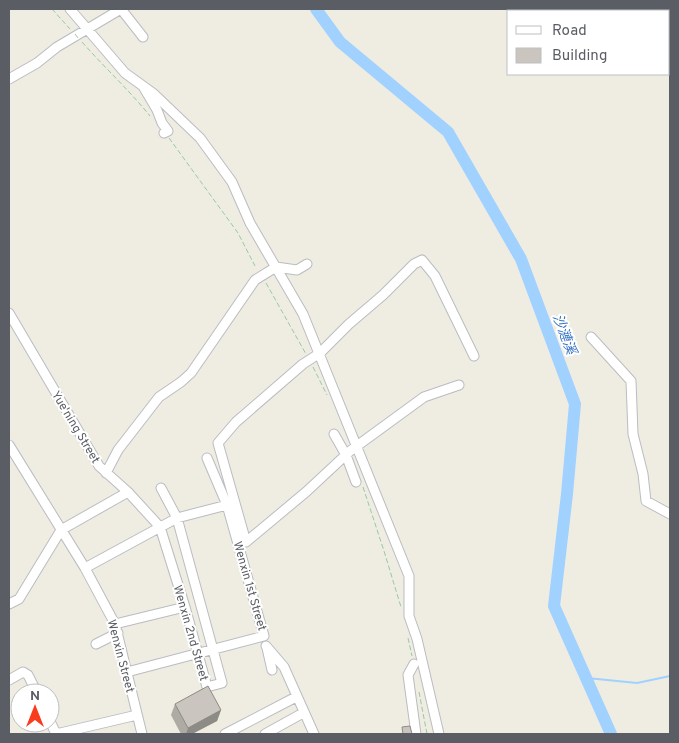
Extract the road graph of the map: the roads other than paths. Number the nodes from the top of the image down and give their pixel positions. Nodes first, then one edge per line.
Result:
1 (70, 9) edge
2 (121, 9) edge
3 (87, 30) junction
4 (143, 37) dead end
5 (9, 79) edge
6 (144, 88) junction
7 (164, 133) road end
8 (307, 264) dead end
9 (276, 267) junction
10 (9, 314) edge
11 (591, 337) dead end
12 (320, 353) junction
13 (474, 356) dead end
14 (459, 385) dead end
15 (334, 434) dead end
16 (9, 445) edge
17 (357, 445) junction
18 (346, 455) junction
19 (207, 458) dead end
20 (106, 473) junction
21 (359, 483) road end
22 (161, 488) dead end
23 (128, 492) junction
24 (230, 504) junction
25 (670, 514) edge
26 (176, 518) junction
27 (160, 527) junction
28 (61, 530) junction
29 (84, 568) junction
30 (9, 604) edge
31 (185, 607) junction
32 (116, 629) junction
33 (264, 636) junction
34 (96, 644) dead end
35 (266, 646) junction
36 (213, 649) junction
37 (197, 653) junction
38 (414, 664) road end
39 (272, 670) dead end
40 (126, 672) junction
41 (9, 680) edge
42 (32, 683) edge
43 (296, 696) junction
44 (303, 713) junction
45 (137, 715) junction
46 (56, 734) edge
47 (142, 734) edge
48 (225, 734) edge
49 (267, 734) edge
50 (314, 734) edge
51 (416, 734) edge
52 (438, 734) edge

1 - 3 street
2 - 3 street
2 - 4 street
3 - 5 street
3 - 6 street
6 - 7 street
6 - 9 street
8 - 9 street
9 - 12 street
9 - 20 street
10 - 20 street, Yue'ning Street
11 - 25 street
12 - 13 street
12 - 17 street
12 - 24 street
14 - 17 street
15 - 18 street
16 - 28 street
17 - 18 street
17 - 52 street
18 - 21 street
18 - 24 street
19 - 24 street, Wenxin 1st Street
20 - 23 street, Yue'ning Street
22 - 26 street, Wenxin 2nd Street
23 - 27 street, Wenxin 2nd Street
23 - 28 street
24 - 26 street
24 - 33 street, Wenxin 1st Street
26 - 27 street
26 - 36 street, Wenxin 2nd Street
27 - 29 street
27 - 31 street, Wenxin 2nd Street
28 - 29 street, Wenxin Street
28 - 30 street
29 - 32 street, Wenxin Street
31 - 32 street
31 - 37 street, Wenxin 2nd Street
32 - 34 street
32 - 40 street, Wenxin Street
33 - 35 street
33 - 36 street, Wenxin 1st Street
35 - 39 street
35 - 43 street
36 - 37 street, Wenxin 1st Street
36 - 37 street, Wenxin 2nd Street
37 - 40 street, Wenxin 1st Street
38 - 51 street
40 - 45 street, Wenxin Street
41 - 42 street
43 - 44 street
43 - 48 street
44 - 49 street
44 - 50 street
45 - 46 street
45 - 47 street, Wenxin Street

